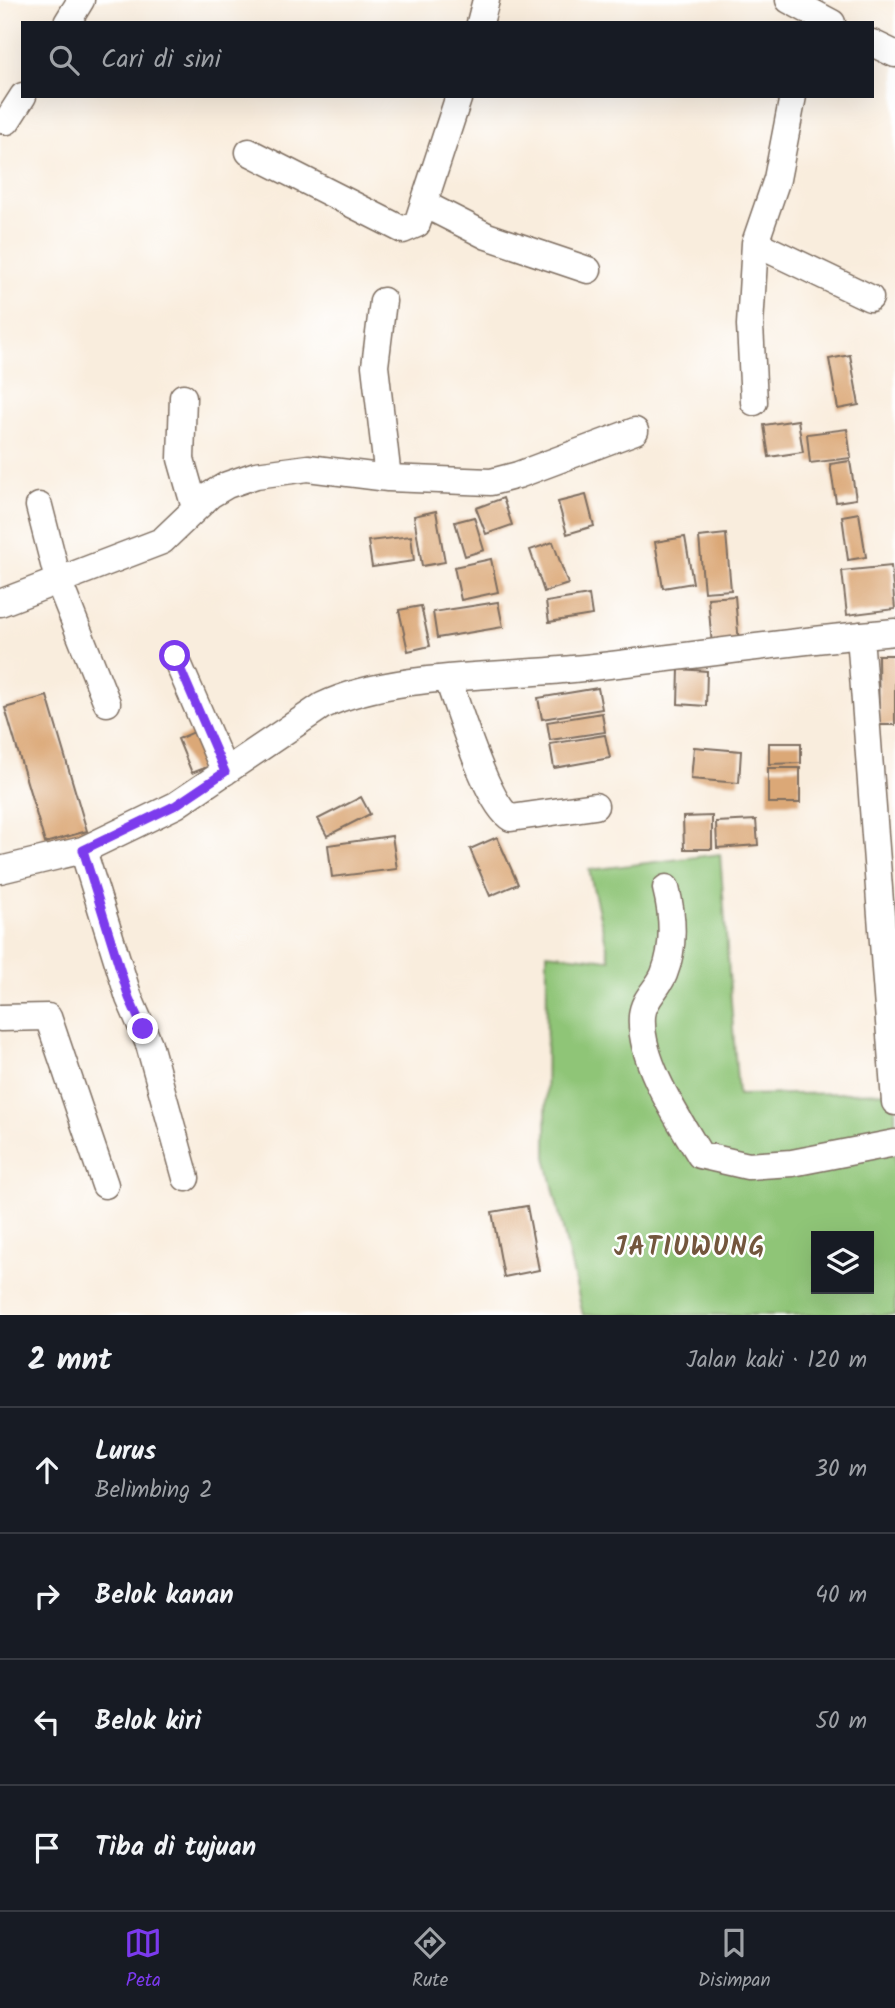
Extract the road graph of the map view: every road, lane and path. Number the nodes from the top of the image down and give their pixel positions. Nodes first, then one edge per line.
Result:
1 (81, 0) edge
2 (486, 0) edge
3 (68, 21) edge
4 (481, 21) edge
5 (874, 44) edge
6 (895, 54) edge
7 (22, 98) edge
8 (458, 98) edge
9 (793, 98) edge
10 (7, 121) dead end
11 (249, 152) dead end
12 (424, 204) junction
13 (755, 243) junction
14 (588, 270) dead end
15 (870, 298) dead end
16 (383, 301) dead end
17 (183, 397) dead end
18 (754, 402) dead end
19 (635, 431) dead end
20 (388, 478) junction
21 (39, 506) dead end
22 (195, 508) junction
23 (58, 580) junction
24 (0, 603) edge
25 (895, 632) edge
26 (860, 635) junction
27 (175, 656) dead end
28 (448, 680) junction
29 (107, 703) dead end
30 (225, 772) junction
31 (884, 796) edge
32 (595, 806) dead end
33 (83, 850) junction
34 (0, 870) edge
35 (666, 888) dead end
36 (0, 1018) edge
37 (895, 1102) edge
38 (895, 1143) edge
39 (186, 1178) dead end
40 (105, 1185) dead end

1 - 3 street
2 - 4 street
5 - 6 street
7 - 10 street
8 - 12 street
9 - 13 street
11 - 12 street
12 - 14 street
13 - 15 street
13 - 18 street
16 - 20 street
17 - 22 street
19 - 20 street
20 - 22 street
21 - 23 street
22 - 23 street
23 - 24 street
23 - 29 street
25 - 26 street
26 - 28 street
26 - 31 street
27 - 30 street
28 - 30 street
28 - 32 street
30 - 33 street
31 - 37 street
33 - 34 street
33 - 39 street
35 - 38 street
36 - 40 street

